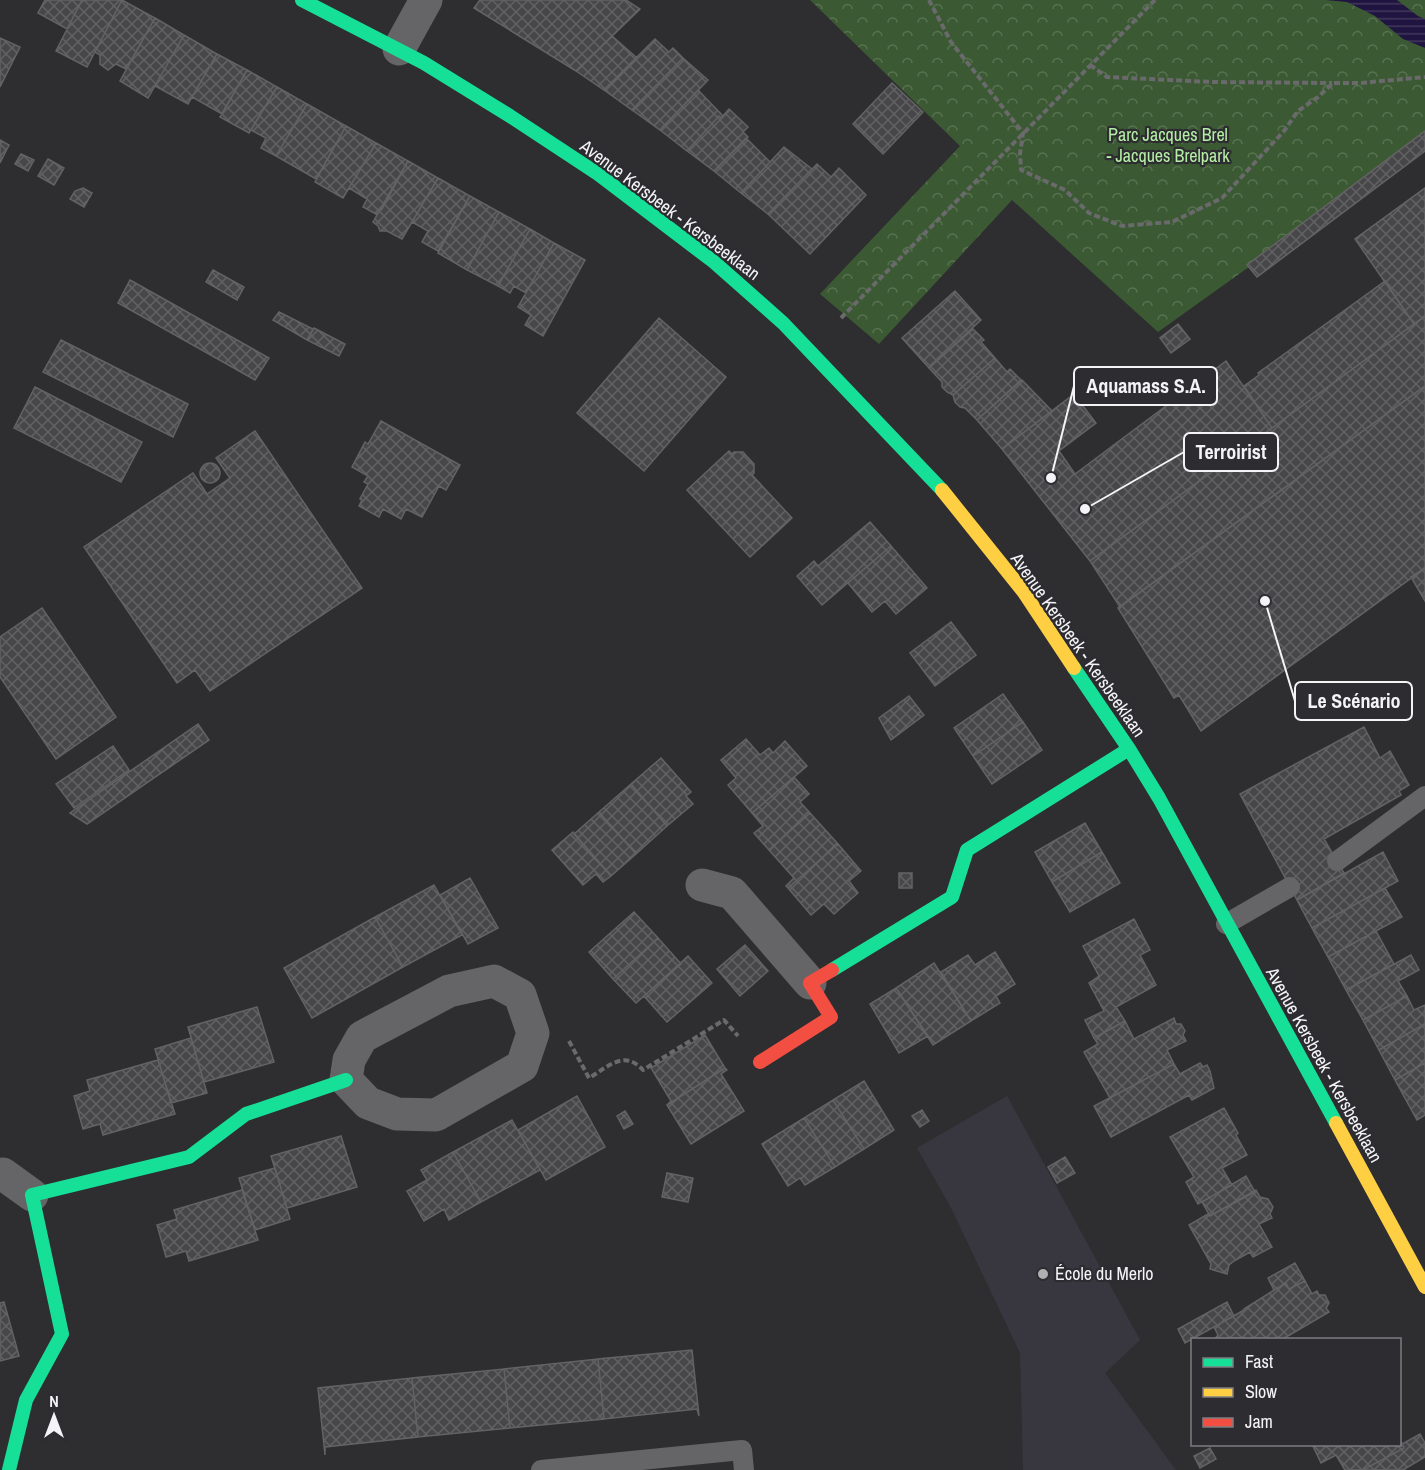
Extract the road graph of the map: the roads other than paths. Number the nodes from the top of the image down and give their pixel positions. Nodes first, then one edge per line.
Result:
1 (302, 0) edge
2 (426, 0) edge
3 (399, 49) junction
4 (1129, 749) junction
5 (1425, 796) edge
6 (1336, 861) dead end
7 (702, 885) dead end
8 (1290, 886) dead end
9 (1226, 924) junction
10 (810, 982) junction
11 (760, 1062) road end
12 (346, 1080) junction
13 (0, 1175) edge
14 (32, 1196) junction
15 (1425, 1287) edge
16 (9, 1470) edge
17 (541, 1470) edge
18 (744, 1470) edge

1 - 3 street, Avenue Kersbeek - Kersbeeklaan
2 - 3 street
3 - 4 street, Avenue Kersbeek - Kersbeeklaan
4 - 9 street, Avenue Kersbeek - Kersbeeklaan
4 - 10 street
5 - 6 lane
7 - 10 street
8 - 9 lane
9 - 15 street, Avenue Kersbeek - Kersbeeklaan
10 - 11 street
12 - 12 street
12 - 14 street
13 - 14 street
14 - 16 street
17 - 18 lane

